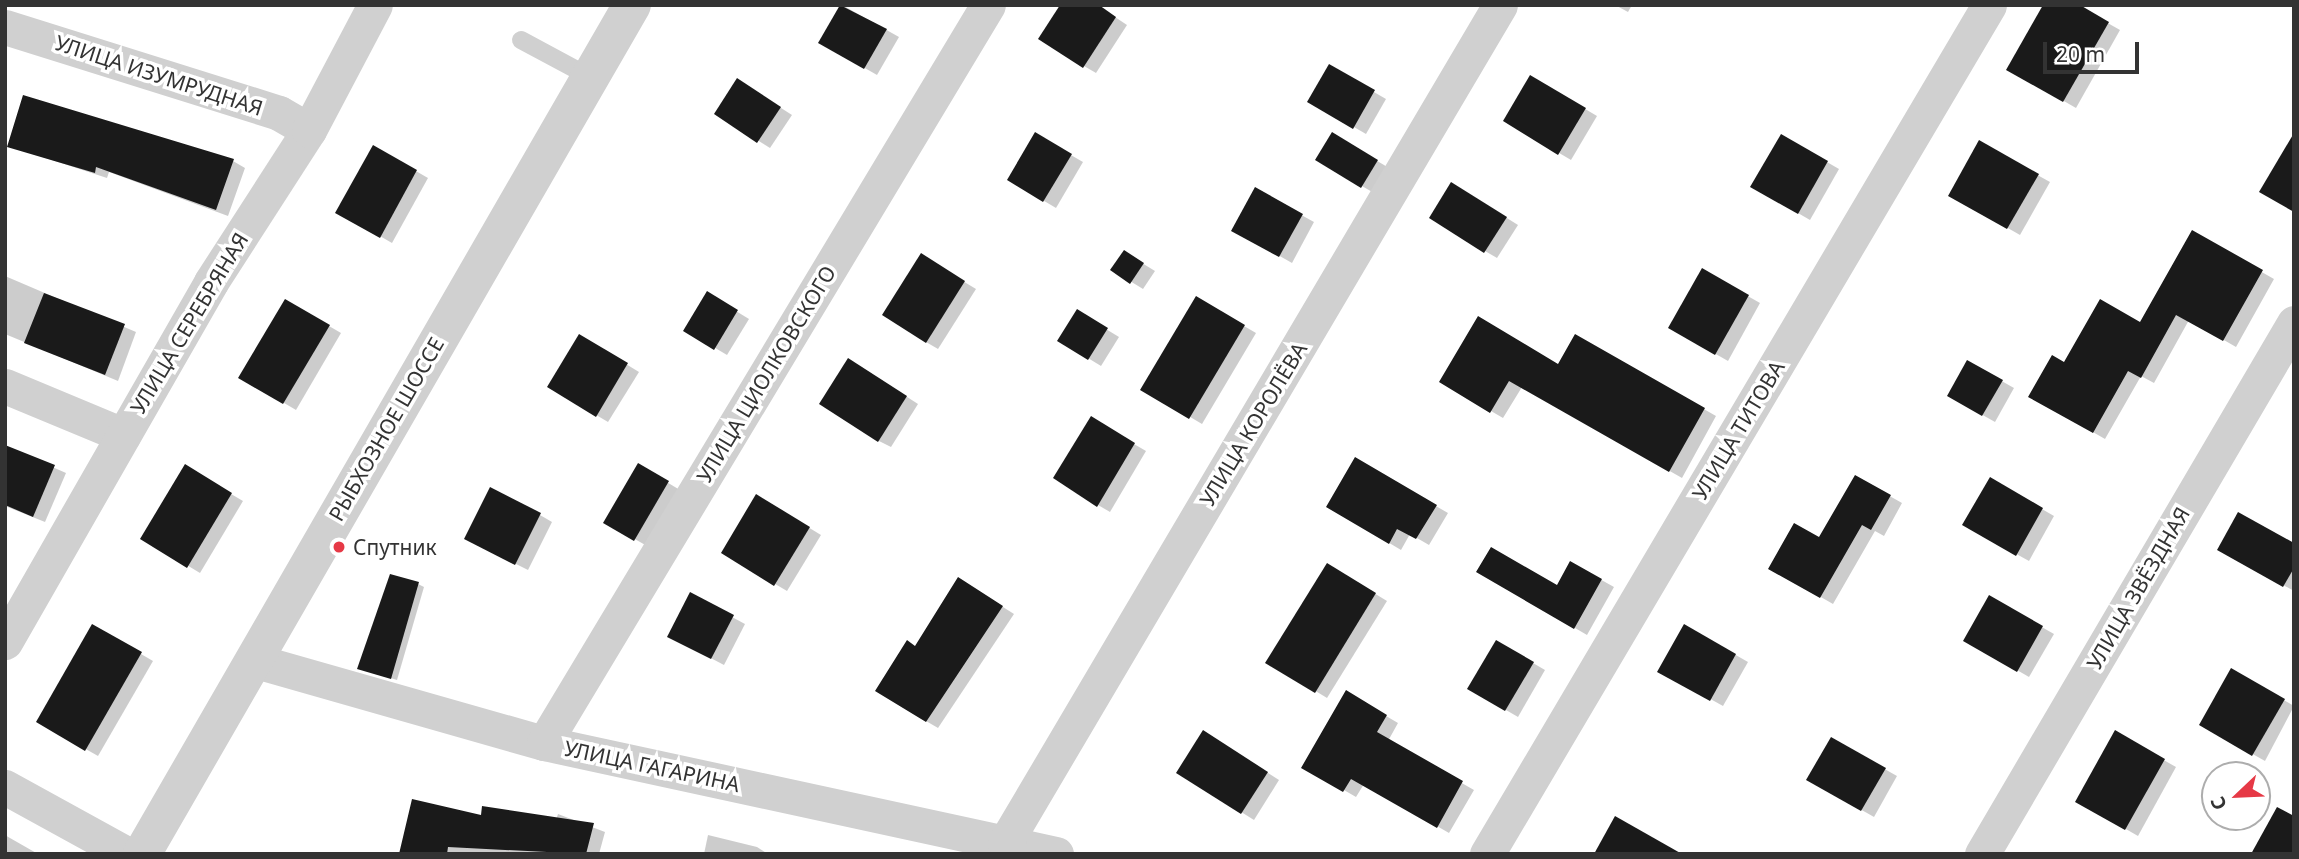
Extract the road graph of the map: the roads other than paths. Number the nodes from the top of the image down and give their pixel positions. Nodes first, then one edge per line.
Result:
1 (375, 5) edge
2 (632, 5) edge
3 (988, 5) edge
4 (1500, 5) edge
5 (1989, 5) edge
6 (5, 27) edge
7 (521, 40) dead end
8 (590, 77) junction
9 (309, 130) junction
10 (2294, 323) edge
11 (5, 387) edge
12 (122, 435) junction
13 (5, 642) edge
14 (252, 660) junction
15 (544, 743) junction
16 (5, 787) edge
17 (1005, 843) junction
18 (127, 854) edge
19 (142, 854) edge
20 (1056, 854) edge
21 (1487, 854) edge
22 (1982, 854) edge

1 - 9 street, УЛИЦА СЕРЕБРЯНАЯ
2 - 8 street, РЫБХОЗНОЕ ШОССЕ
3 - 15 street, УЛИЦА ЦИОЛКОВСКОГО
4 - 17 street, УЛИЦА КОРОЛЁВА
5 - 21 street, УЛИЦА ТИТОВА
6 - 9 street, УЛИЦА ИЗУМРУДНАЯ
7 - 8 lane
8 - 14 street, РЫБХОЗНОЕ ШОССЕ
9 - 12 street, УЛИЦА СЕРЕБРЯНАЯ
10 - 22 street, УЛИЦА ЗВЁЗДНАЯ
11 - 12 street
12 - 13 street, УЛИЦА СЕРЕБРЯНАЯ
14 - 15 street, УЛИЦА ГАГАРИНА
14 - 19 street, РЫБХОЗНОЕ ШОССЕ
15 - 17 street, УЛИЦА ГАГАРИНА
16 - 18 street
17 - 20 street, УЛИЦА ГАГАРИНА

